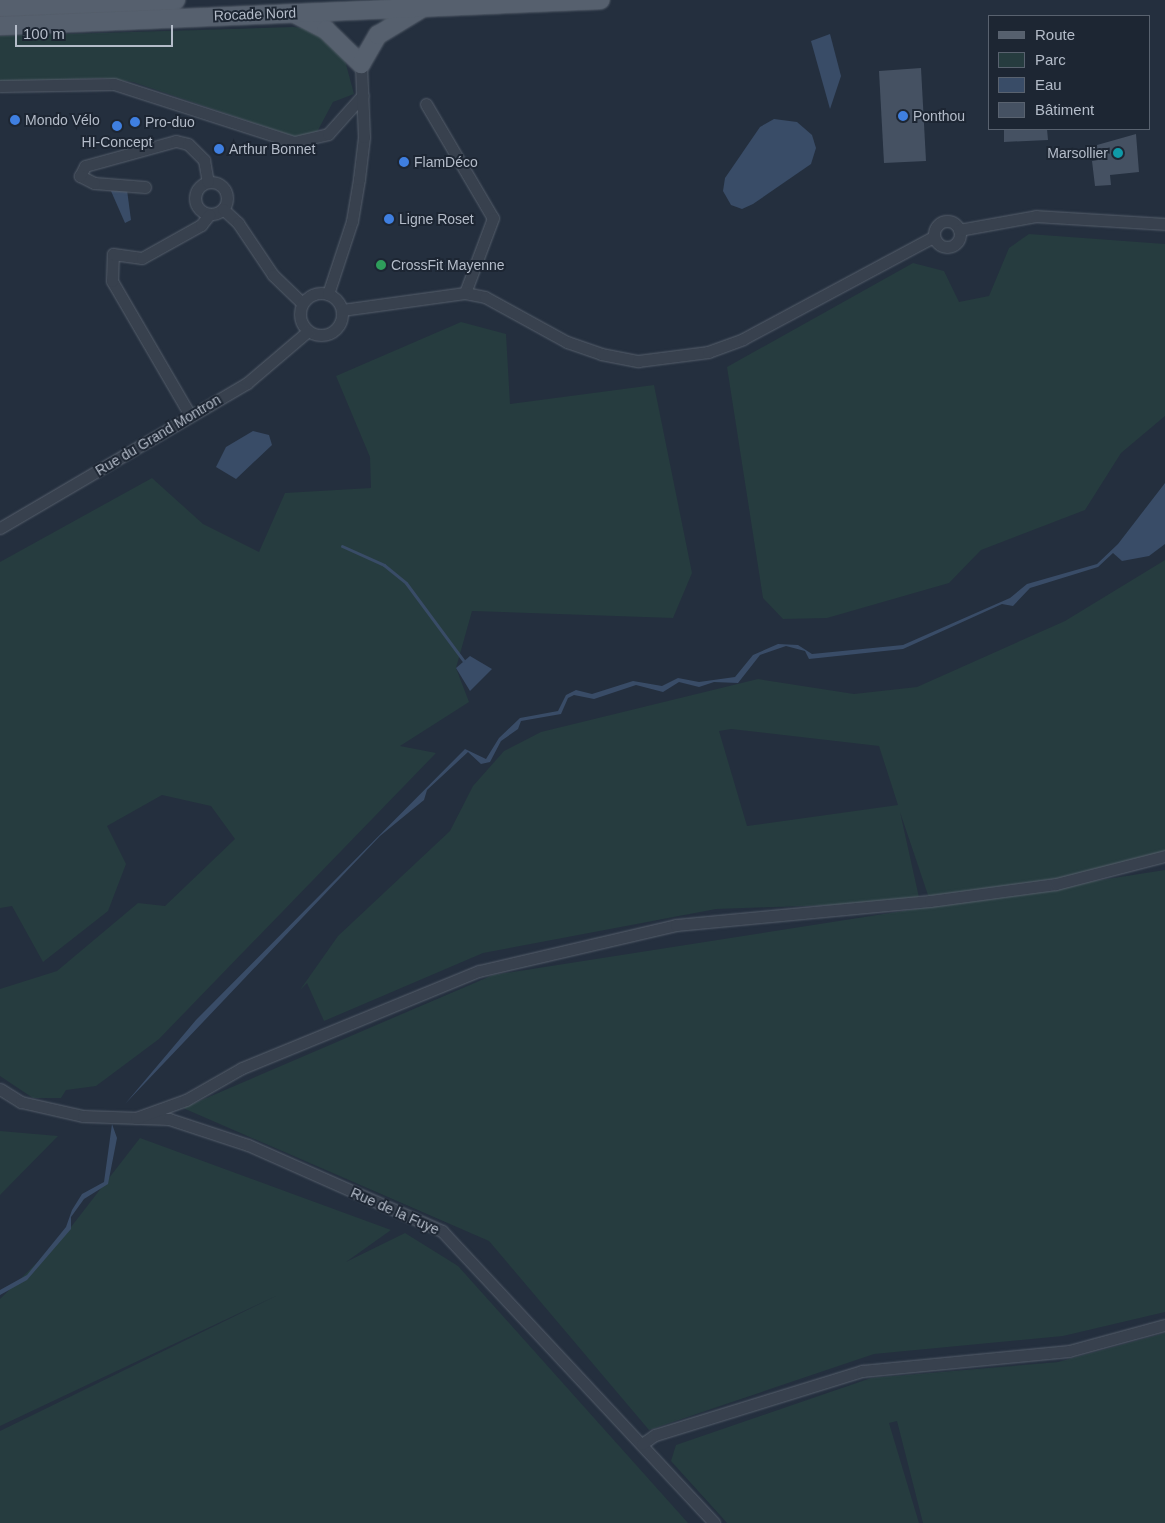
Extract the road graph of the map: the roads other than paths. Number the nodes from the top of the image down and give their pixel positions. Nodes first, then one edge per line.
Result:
1 (28, 0) edge
2 (176, 0) edge
3 (600, 0) edge
4 (60, 4) junction
5 (426, 6) junction
6 (0, 7) edge
7 (294, 13) junction
8 (0, 26) edge
9 (361, 64) junction
10 (0, 86) edge
11 (363, 95) junction
12 (426, 104) dead end
13 (208, 182) junction
14 (145, 187) dead end
15 (223, 209) junction
16 (209, 214) junction
17 (1165, 224) edge
18 (959, 230) junction
19 (933, 237) junction
20 (465, 293) junction
21 (328, 294) junction
22 (302, 303) junction
23 (342, 310) junction
24 (308, 331) junction
25 (190, 415) junction
26 (0, 528) edge
27 (1165, 856) edge
28 (0, 1089) edge
29 (136, 1118) junction
30 (1165, 1325) edge
31 (642, 1444) junction
32 (714, 1523) edge

1 - 4 main road
2 - 4 main road
3 - 5 main road, Rocade Nord
4 - 6 main road
5 - 7 main road, Rocade Nord
5 - 9 main road
7 - 8 main road, Rocade Nord
7 - 9 main road
9 - 11 street
10 - 11 street
11 - 21 street
12 - 20 street
13 - 14 street
13 - 15 street
13 - 16 street
15 - 16 street
15 - 22 street
16 - 25 street
17 - 18 street
18 - 19 street
18 - 19 street
19 - 20 street
20 - 23 street
21 - 22 street
21 - 23 street
22 - 24 street
23 - 24 street
24 - 25 street, Rue du Grand Montron
25 - 26 street, Rue du Grand Montron
27 - 29 street
28 - 29 street, Rue de la Fuye
29 - 31 street, Rue de la Fuye
30 - 31 street
31 - 32 street, Rue de la Fuye

